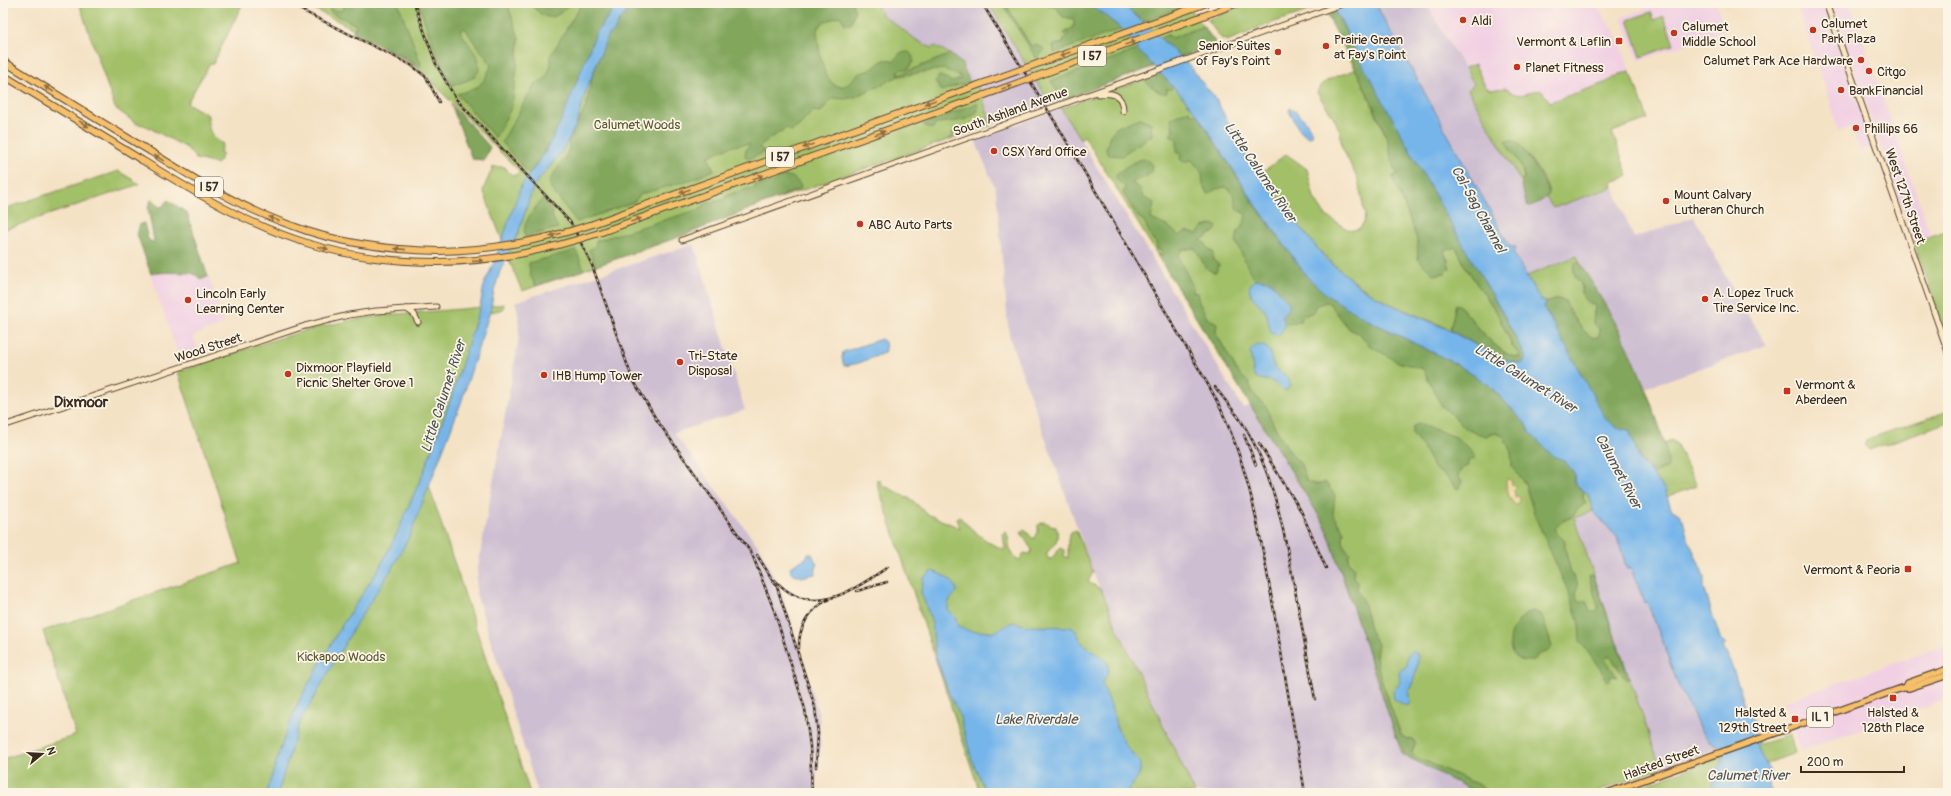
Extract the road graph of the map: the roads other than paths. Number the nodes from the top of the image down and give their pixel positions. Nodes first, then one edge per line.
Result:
1 (1207, 3) edge
2 (1238, 3) edge
3 (1345, 3) edge
4 (1826, 3) edge
5 (3, 61) edge
6 (3, 75) edge
7 (1089, 95) junction
8 (1123, 111) dead end
9 (682, 240) dead end
10 (436, 307) dead end
11 (407, 309) junction
12 (418, 322) dead end
13 (1948, 352) edge
14 (3, 426) edge
15 (1948, 669) edge
16 (1948, 675) edge
17 (1906, 687) junction
18 (1607, 793) edge

1 -> 5 highway, I 57, bridge
6 -> 2 highway, I 57, bridge
3 - 7 main road, South Ashland Avenue
4 - 13 main road, West 127th Street
7 - 8 main road
7 - 9 main road, South Ashland Avenue
10 - 11 main road, Wood Street
11 - 12 main road
11 - 14 main road, Wood Street
15 - 17 main road
16 - 17 main road, IL 1
17 - 18 main road, Halsted Street / IL 1

